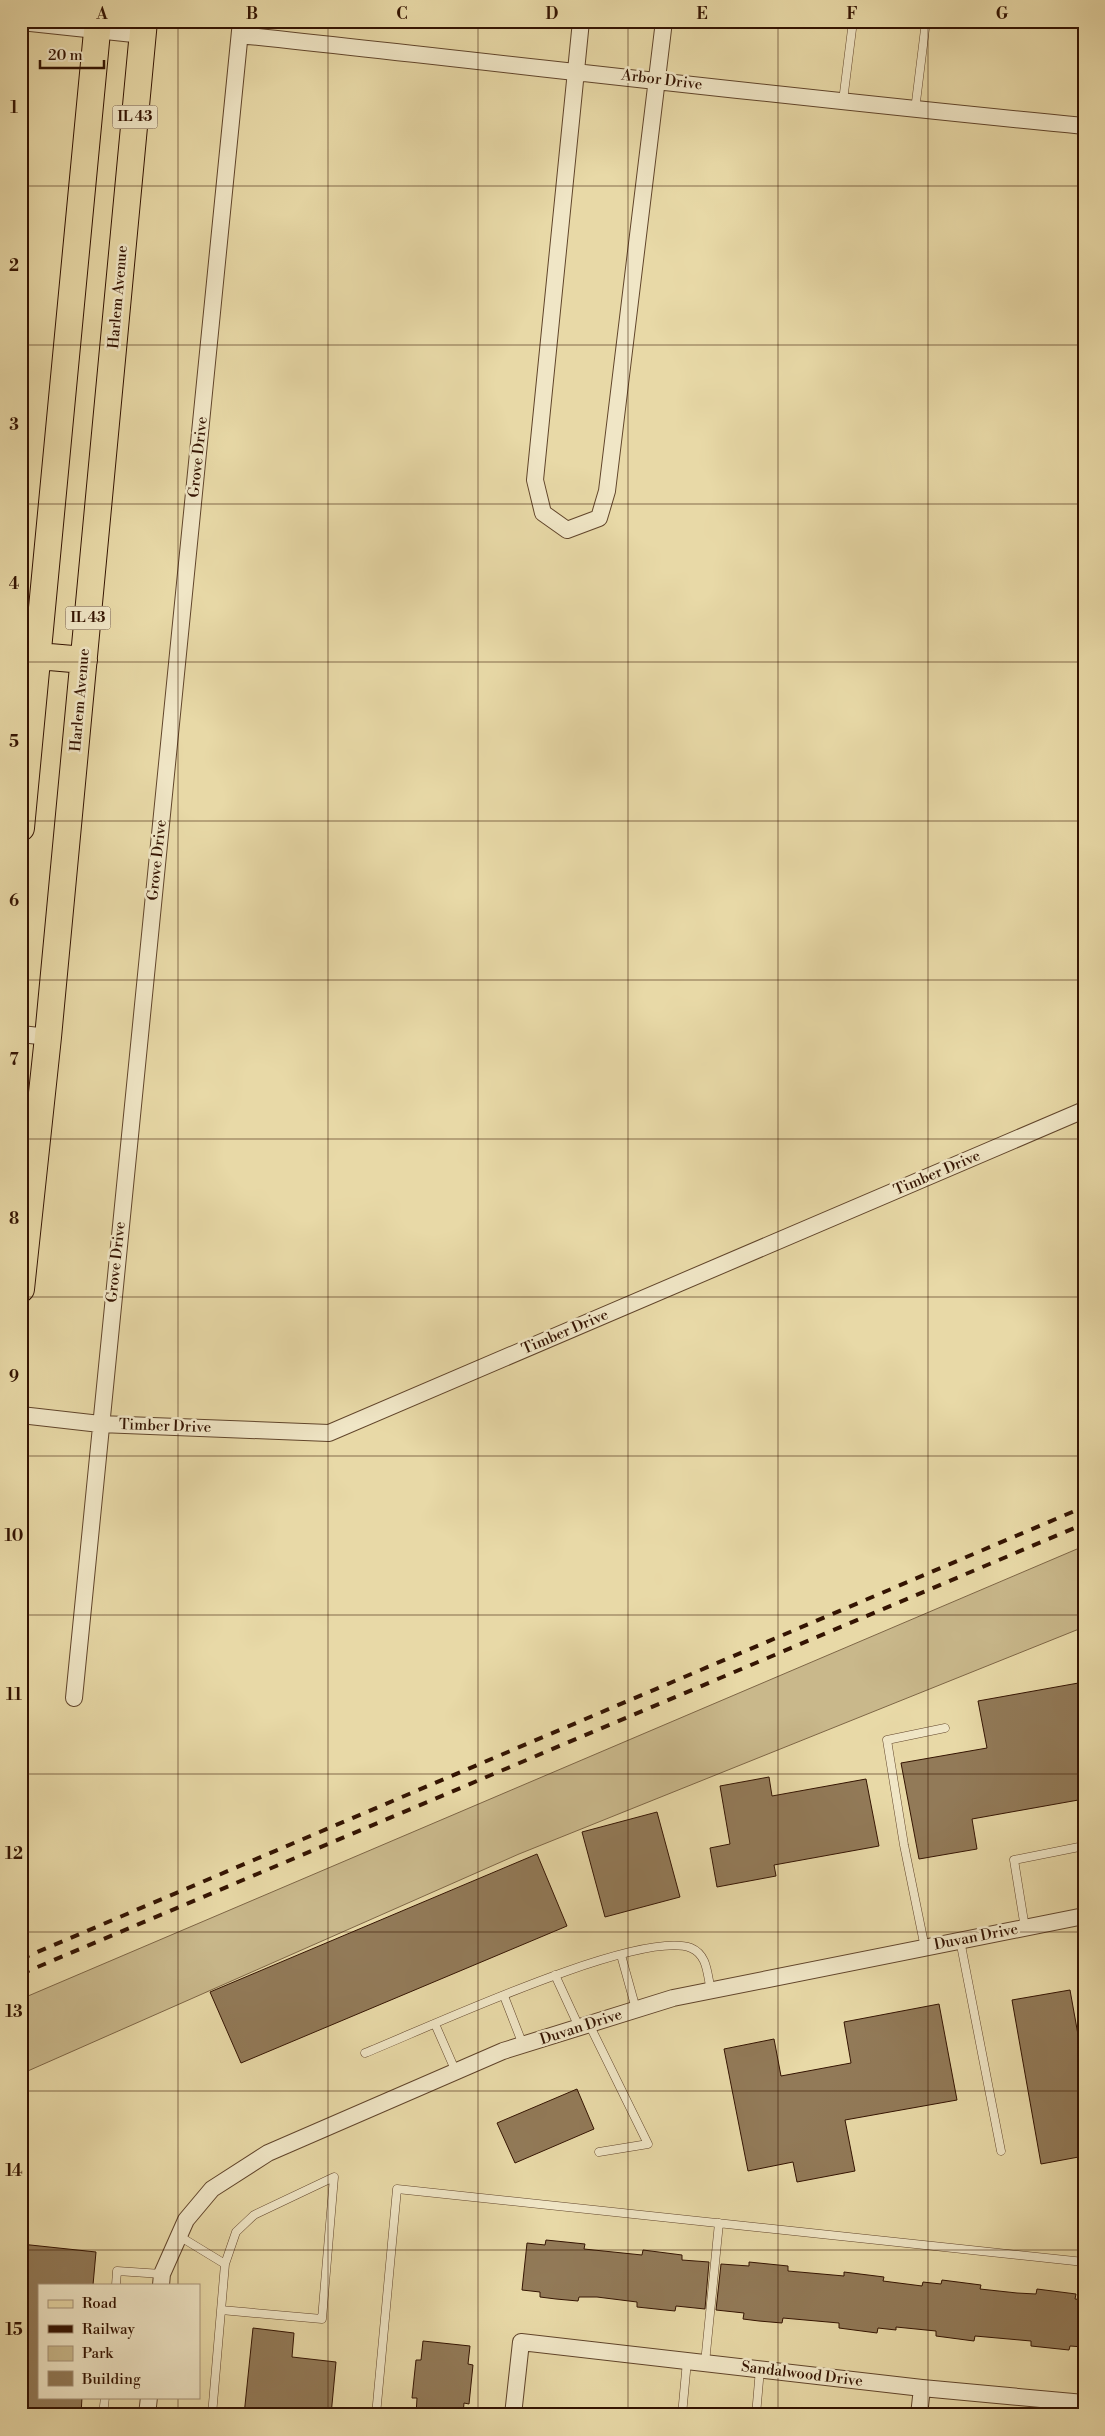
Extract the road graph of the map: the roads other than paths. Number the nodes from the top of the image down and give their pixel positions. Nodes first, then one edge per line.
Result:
1 (581, 21) edge
2 (664, 21) edge
3 (853, 21) edge
4 (926, 21) edge
5 (21, 22) edge
6 (98, 26) edge
7 (143, 28) edge
8 (241, 28) edge
9 (575, 70) junction
10 (657, 80) junction
11 (843, 100) junction
12 (915, 110) junction
13 (1084, 126) edge
14 (38, 656) junction
15 (84, 660) junction
16 (23, 800) edge
17 (21, 828) edge
18 (21, 1034) edge
19 (48, 1037) junction
20 (1084, 1110) edge
21 (21, 1290) edge
22 (21, 1415) edge
23 (100, 1424) junction
24 (74, 1698) dead end
25 (945, 1728) dead end
26 (1084, 1846) edge
27 (1084, 1916) edge
28 (1025, 1928) junction
29 (960, 1940) junction
30 (924, 1948) junction
31 (621, 1955) junction
32 (555, 1974) junction
33 (711, 1990) junction
34 (504, 1996) junction
35 (636, 2009) junction
36 (435, 2024) junction
37 (584, 2026) junction
38 (523, 2045) junction
39 (365, 2054) dead end
40 (456, 2072) junction
41 (1001, 2151) dead end
42 (599, 2152) dead end
43 (719, 2223) junction
44 (179, 2236) junction
45 (1084, 2262) edge
46 (224, 2264) junction
47 (161, 2280) edge
48 (116, 2284) edge
49 (221, 2310) junction
50 (687, 2361) junction
51 (705, 2363) junction
52 (760, 2369) junction
53 (922, 2388) junction
54 (105, 2398) edge
55 (149, 2398) edge
56 (1084, 2403) edge
57 (103, 2415) edge
58 (147, 2415) edge
59 (212, 2415) edge
60 (376, 2415) edge
61 (513, 2415) edge
62 (682, 2415) edge
63 (756, 2415) edge
64 (920, 2415) edge

1 - 9 street
2 - 10 street
3 - 11 lane
4 - 12 lane
5 - 6 street
6 - 7 street
6 - 14 main road, IL 43
7 - 15 main road, Harlem Avenue / IL 43
8 - 9 street, Arbor Drive
8 - 23 street, Grove Drive
9 - 10 street, Arbor Drive
9 - 10 street
10 - 11 street, Arbor Drive
11 - 12 street, Arbor Drive
12 - 13 street, Arbor Drive
14 - 15 main road
14 - 16 main road, IL 43
15 - 19 main road, Harlem Avenue / IL 43
16 - 17 main road, IL 43
18 - 19 street
19 - 21 main road, Harlem Avenue / IL 43
20 - 23 street, Timber Drive
22 - 23 street, Timber Drive
23 - 24 street, Grove Drive
25 - 30 lane
26 - 28 lane
27 - 28 street, Duvan Drive
28 - 29 street, Duvan Drive
29 - 30 street, Duvan Drive
29 - 41 lane
30 - 33 street, Duvan Drive
31 - 32 lane
31 - 33 lane
31 - 35 lane
32 - 34 lane
32 - 37 lane
33 - 35 street, Duvan Drive
34 - 36 lane
34 - 38 lane
35 - 37 street, Duvan Drive
36 - 39 lane
36 - 40 lane
37 - 38 street, Duvan Drive
37 - 42 lane
38 - 40 street, Duvan Drive
40 - 44 street, Duvan Drive
43 - 45 lane
43 - 51 lane
43 - 60 lane
44 - 46 lane
44 - 47 street, Duvan Drive
46 - 49 lane
46 - 49 lane
47 - 48 lane
49 - 59 lane
50 - 51 street, Sandalwood Drive
50 - 61 street, Sandalwood Drive
50 - 62 lane
51 - 52 street, Sandalwood Drive
52 - 53 street, Sandalwood Drive
52 - 63 lane
53 - 56 street, Sandalwood Drive
53 - 64 street
54 - 57 lane
55 - 58 street

